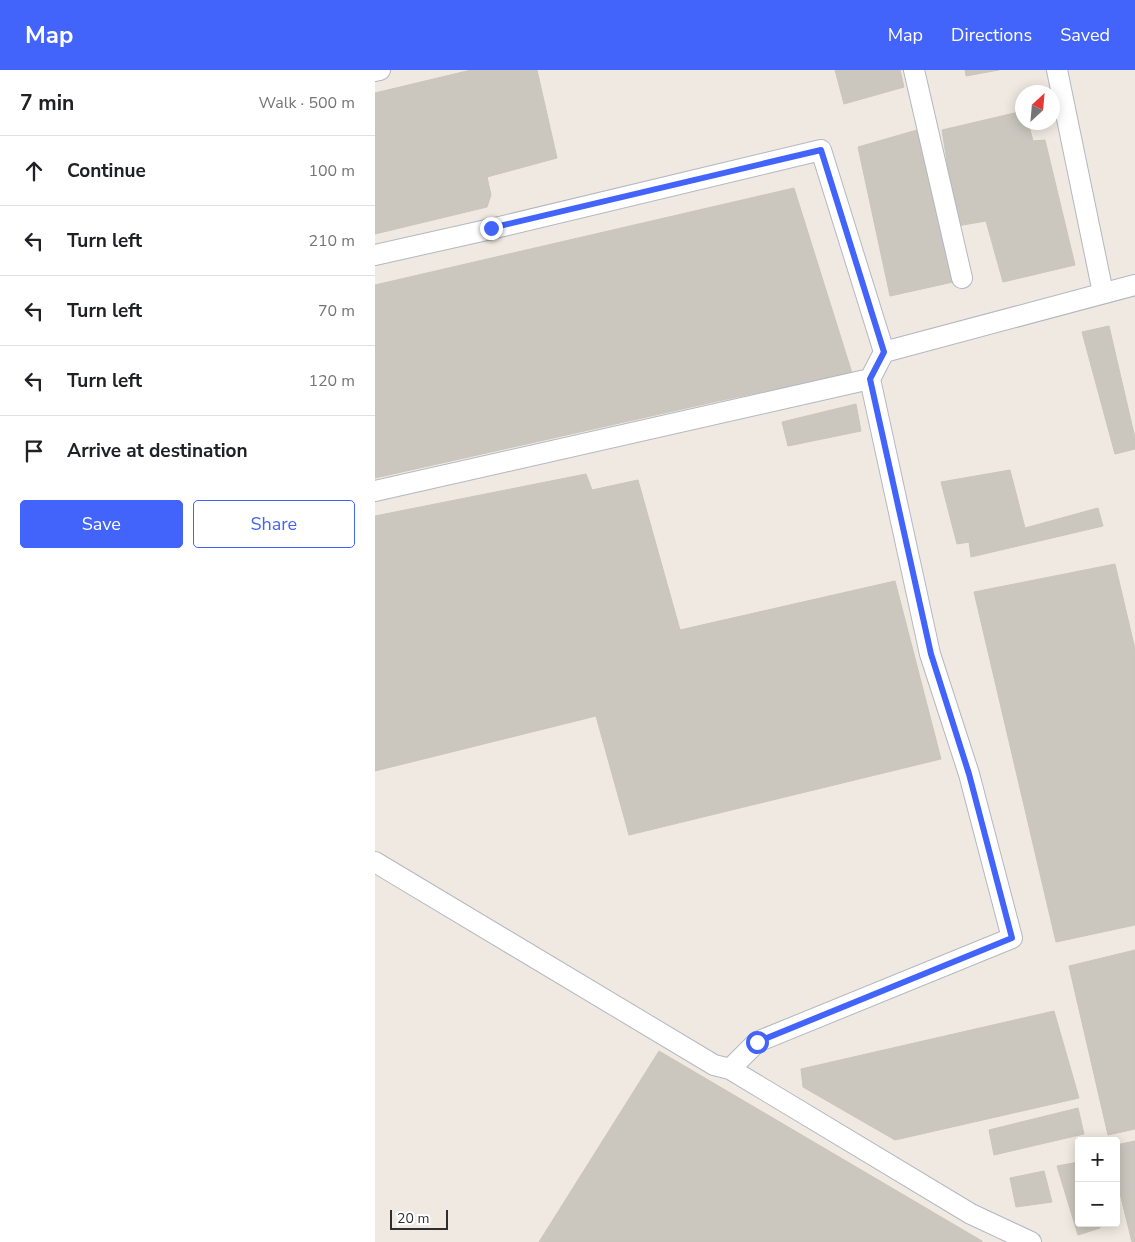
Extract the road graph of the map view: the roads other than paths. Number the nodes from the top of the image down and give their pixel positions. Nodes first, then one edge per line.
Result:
1 (380, 70) edge
2 (914, 70) edge
3 (1057, 70) edge
4 (375, 71) edge
5 (375, 254) edge
6 (962, 278) dead end
7 (1135, 285) edge
8 (1103, 293) junction
9 (884, 352) junction
10 (870, 379) junction
11 (375, 492) edge
12 (375, 862) edge
13 (730, 1069) junction
14 (1031, 1242) edge

1 - 4 street
2 - 6 street
3 - 8 street
5 - 9 street
7 - 8 street
8 - 9 street
9 - 10 street
10 - 11 street
10 - 13 street
12 - 13 street
13 - 14 street

